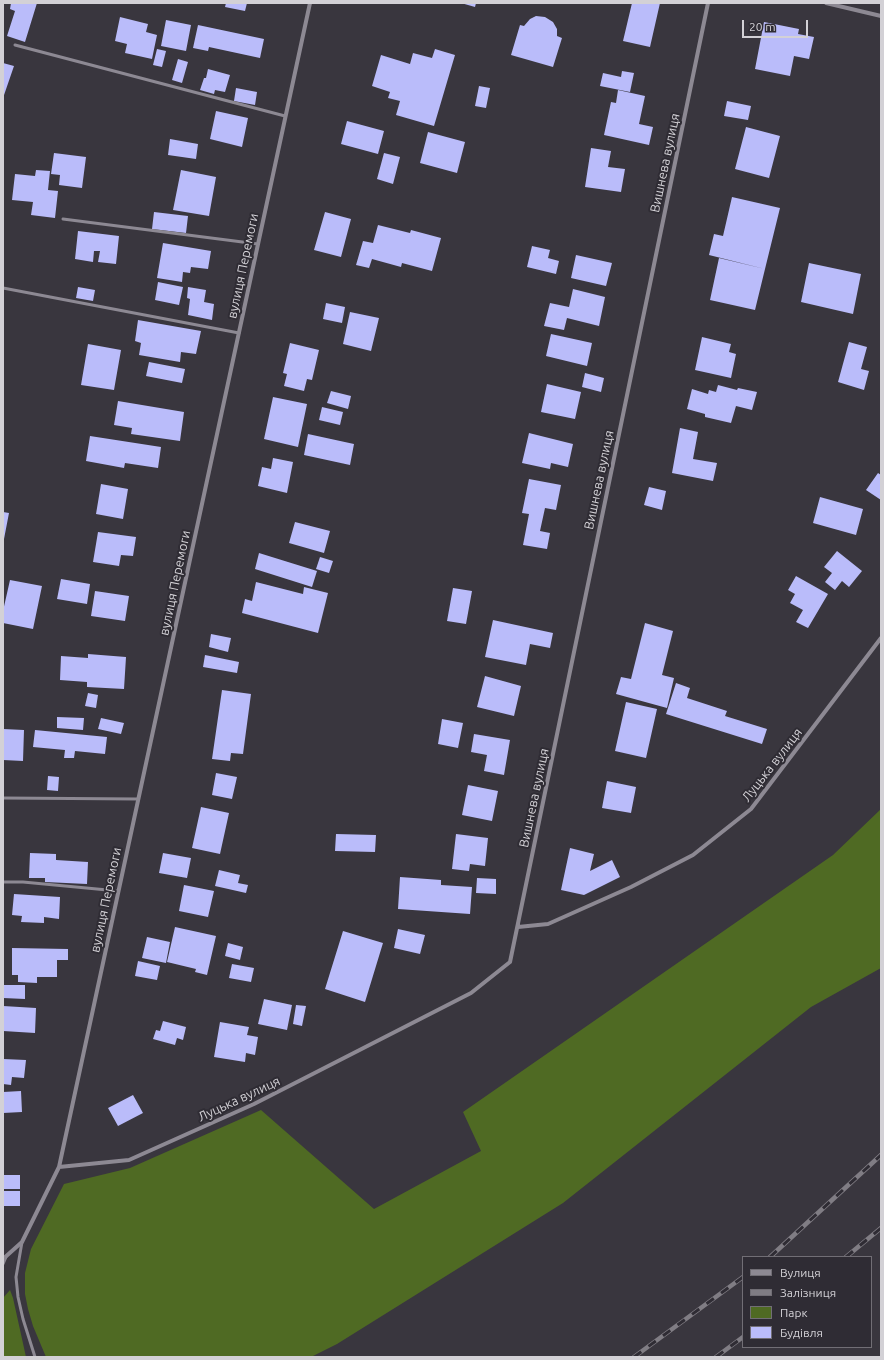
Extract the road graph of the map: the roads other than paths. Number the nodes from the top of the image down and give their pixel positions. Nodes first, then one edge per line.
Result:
1 (310, 3) edge
2 (708, 3) edge
3 (826, 3) edge
4 (881, 16) edge
5 (15, 45) dead end
6 (285, 116) junction
7 (63, 219) dead end
8 (258, 244) junction
9 (3, 288) edge
10 (239, 333) junction
11 (881, 638) edge
12 (3, 798) edge
13 (138, 799) junction
14 (3, 882) edge
15 (118, 891) junction
16 (518, 927) junction
17 (510, 962) joint
18 (59, 1167) junction
19 (22, 1242) junction
20 (4, 1258) edge
21 (3, 1264) edge
22 (35, 1357) edge

1 - 6 street, вулиця Перемоги
2 - 16 street, Вишнева вулиця
3 - 4 street
5 - 6 lane
6 - 8 street, вулиця Перемоги
7 - 8 lane
8 - 10 street, вулиця Перемоги
9 - 10 lane
10 - 13 street, вулиця Перемоги
11 - 16 street, Луцька вулиця
12 - 13 lane
13 - 15 street, вулиця Перемоги
14 - 15 lane
15 - 18 street, вулиця Перемоги
16 - 17 street, Вишнева вулиця
17 - 18 street, Луцька вулиця
18 - 19 street
19 - 20 street
19 - 22 lane
20 - 21 lane

